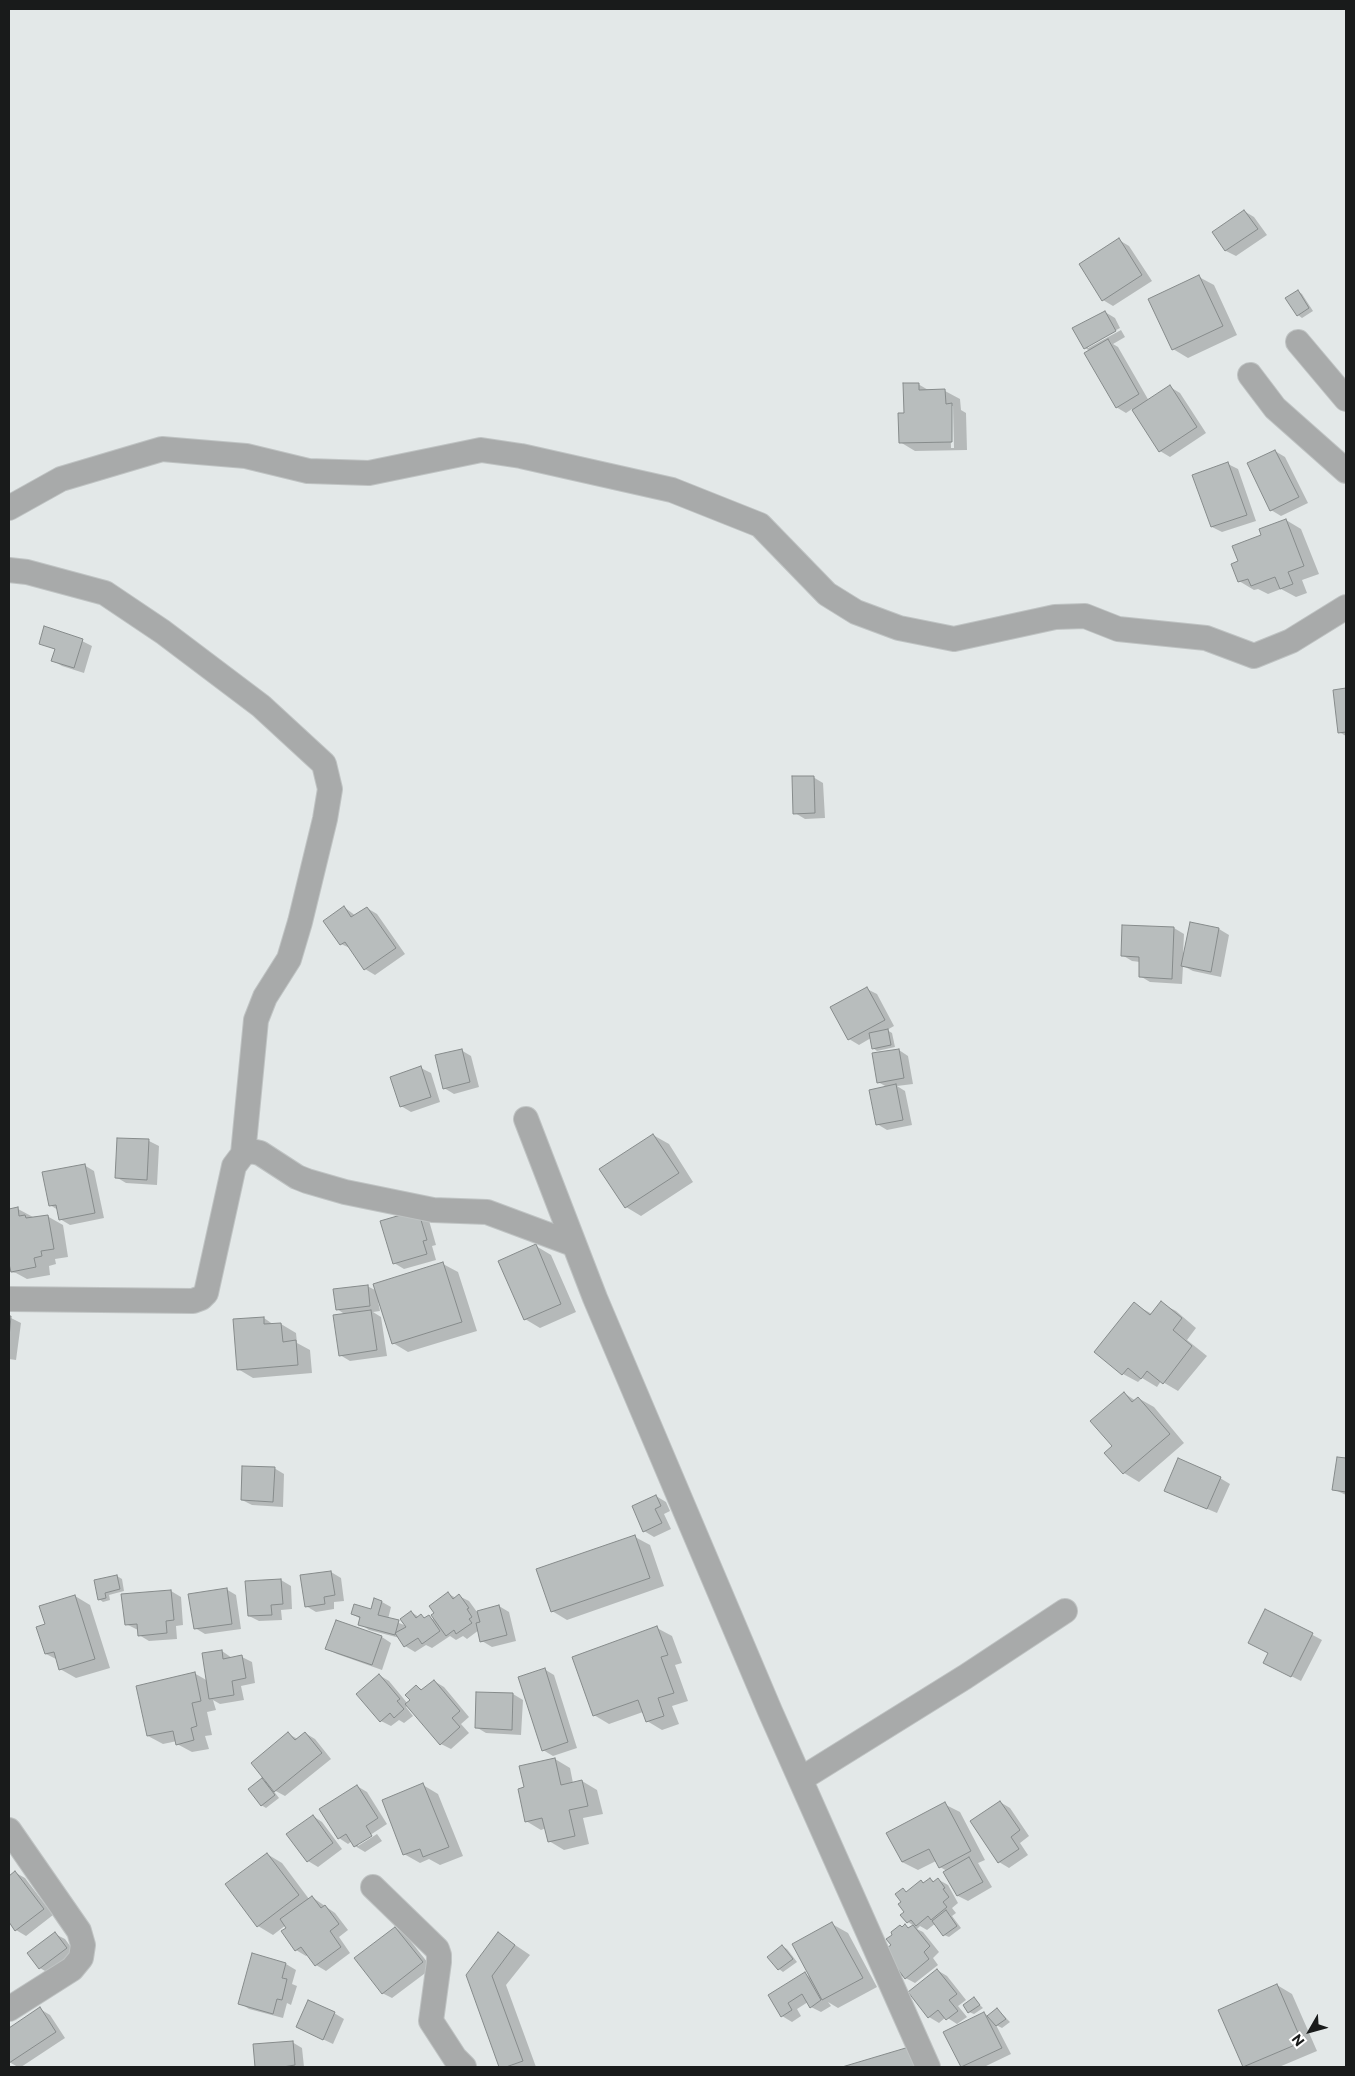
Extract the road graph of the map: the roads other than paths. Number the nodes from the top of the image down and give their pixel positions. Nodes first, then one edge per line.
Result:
1 (1298, 342) dead end
2 (1250, 375) dead end
3 (1346, 399) edge
4 (1346, 471) edge
5 (9, 508) edge
6 (9, 570) edge
7 (1346, 607) edge
8 (526, 1119) dead end
9 (243, 1154) junction
10 (573, 1244) junction
11 (9, 1299) edge
12 (1065, 1611) dead end
13 (802, 1778) junction
14 (9, 1830) edge
15 (373, 1887) dead end
16 (9, 2009) edge
17 (464, 2067) edge
18 (928, 2067) edge

1 - 3 street
2 - 4 street
5 - 7 street
6 - 9 street
8 - 10 street
9 - 10 street
9 - 11 street
10 - 13 street
12 - 13 street
13 - 18 street
14 - 16 street
15 - 17 street

